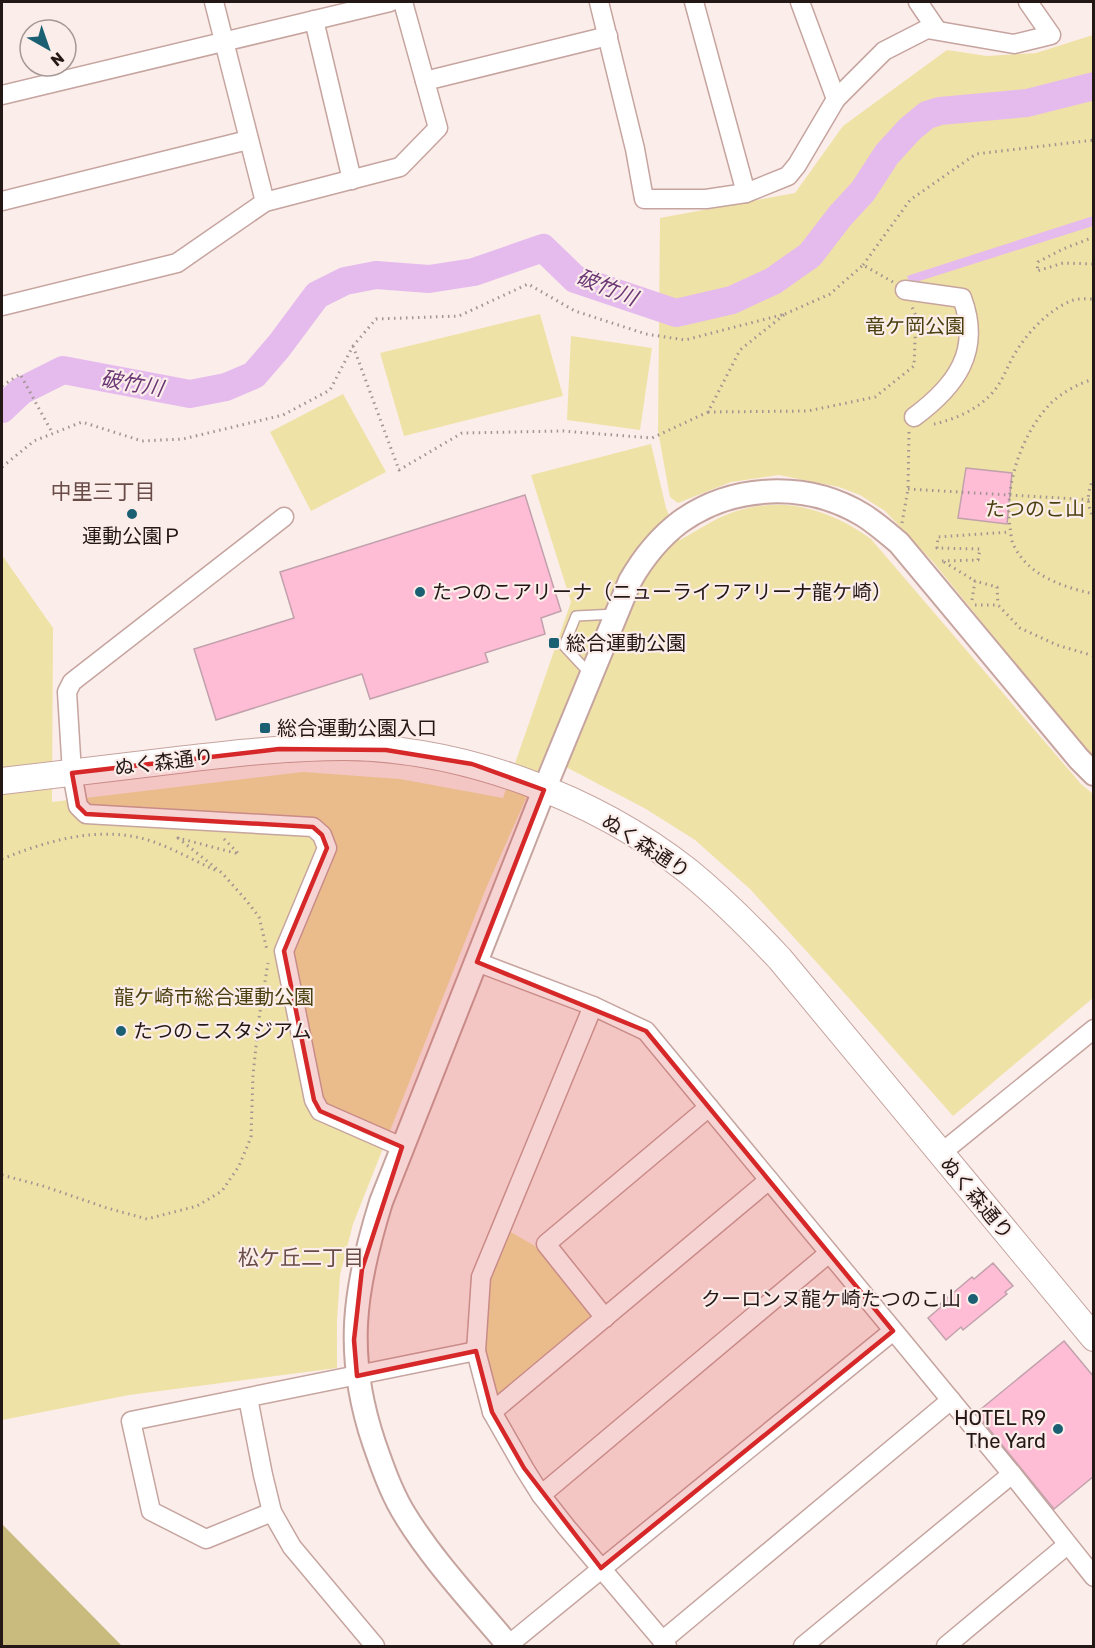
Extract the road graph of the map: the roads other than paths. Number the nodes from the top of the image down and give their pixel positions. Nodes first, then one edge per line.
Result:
1 (214, 2) edge
2 (390, 2) edge
3 (403, 2) edge
4 (599, 2) edge
5 (694, 2) edge
6 (800, 2) edge
7 (918, 2) edge
8 (1028, 2) edge
9 (314, 20) junction
10 (937, 30) junction
11 (608, 36) junction
12 (223, 42) junction
13 (424, 81) junction
14 (2, 95) edge
15 (836, 99) junction
16 (249, 140) junction
17 (352, 180) junction
18 (746, 193) junction
19 (2, 201) edge
20 (265, 202) junction
21 (905, 290) road end
22 (2, 306) edge
23 (913, 425) road end
24 (284, 517) dead end
25 (616, 614) junction
26 (591, 676) junction
27 (72, 773) junction
28 (1094, 774) edge
29 (2, 781) edge
30 (544, 790) junction
31 (477, 962) junction
32 (593, 1006) junction
33 (1094, 1029) edge
34 (708, 1107) junction
35 (402, 1147) junction
36 (940, 1154) junction
37 (769, 1180) junction
38 (829, 1253) junction
39 (605, 1318) junction
40 (893, 1331) junction
41 (1094, 1338) edge
42 (476, 1351) junction
43 (357, 1376) junction
44 (248, 1398) junction
45 (951, 1400) junction
46 (492, 1412) junction
47 (1012, 1474) junction
48 (542, 1495) junction
49 (272, 1512) junction
50 (1067, 1545) junction
51 (601, 1568) junction
52 (1094, 1577) edge
53 (665, 1644) edge
54 (508, 1646) edge
55 (375, 1647) edge
56 (802, 1647) edge
57 (946, 1647) edge

1 - 12 street
2 - 9 street
3 - 13 street
4 - 11 street
5 - 18 street
6 - 15 street
7 - 10 street
8 - 10 street
9 - 12 street
9 - 17 street
10 - 15 street
11 - 13 street
11 - 18 street
12 - 14 street
12 - 16 street
13 - 17 street
15 - 18 street
16 - 19 street
16 - 20 street
17 - 20 street
20 - 22 street
21 - 23 street
24 - 27 street
25 - 26 street
25 - 26 lane
25 - 28 street
26 - 30 street
27 - 29 main road, ぬく森通り
27 - 30 main road, ぬく森通り
27 - 35 street
30 - 31 street
30 - 36 main road, ぬく森通り
31 - 32 street
31 - 35 street
32 - 34 street
32 - 42 street
33 - 36 street
34 - 37 street
34 - 39 street
35 - 43 street
36 - 41 main road, ぬく森通り
37 - 38 street
37 - 39 street
38 - 40 street
38 - 48 street
39 - 46 street
40 - 45 street
40 - 51 street
42 - 43 street
42 - 46 street
43 - 44 street
43 - 54 street
44 - 49 street
44 - 49 street
45 - 47 street
45 - 53 street
46 - 48 street
47 - 50 street
47 - 56 street
48 - 51 street
49 - 55 street
50 - 52 street
50 - 57 street
51 - 53 street
51 - 54 street

